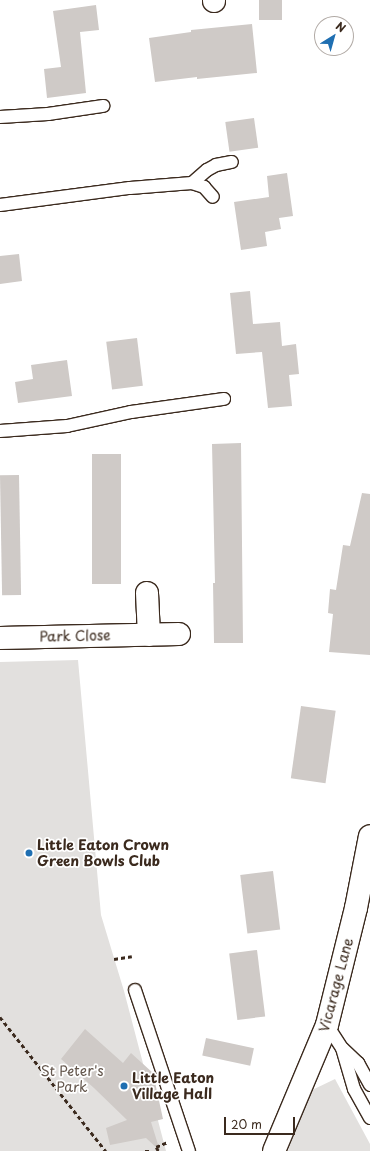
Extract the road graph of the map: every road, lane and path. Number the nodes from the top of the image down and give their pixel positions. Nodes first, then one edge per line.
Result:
1 (103, 106) dead end
2 (0, 117) edge
3 (232, 162) dead end
4 (192, 183) junction
5 (213, 196) dead end
6 (0, 205) edge
7 (224, 399) dead end
8 (0, 431) edge
9 (147, 593) dead end
10 (179, 634) dead end
11 (150, 635) junction
12 (0, 638) edge
13 (370, 836) edge
14 (132, 956) dead end
15 (114, 959) dead end
16 (135, 990) dead end
17 (0, 1017) edge
18 (327, 1025) junction
19 (342, 1048) junction
20 (370, 1085) edge
21 (370, 1118) edge
22 (156, 1147) dead end
23 (106, 1151) edge
24 (145, 1151) edge
25 (149, 1151) edge
26 (158, 1151) edge
27 (189, 1151) edge
28 (274, 1151) edge

1 - 2 lane
3 - 4 lane
4 - 5 lane
4 - 6 lane
7 - 8 lane
9 - 11 street
10 - 11 street, Park Close
11 - 12 street, Park Close
13 - 18 street, Vicarage Lane
14 - 15 path
16 - 27 lane
17 - 23 path
18 - 19 lane
18 - 28 street, Vicarage Lane
19 - 20 lane
19 - 21 lane
22 - 26 path
24 - 25 path

